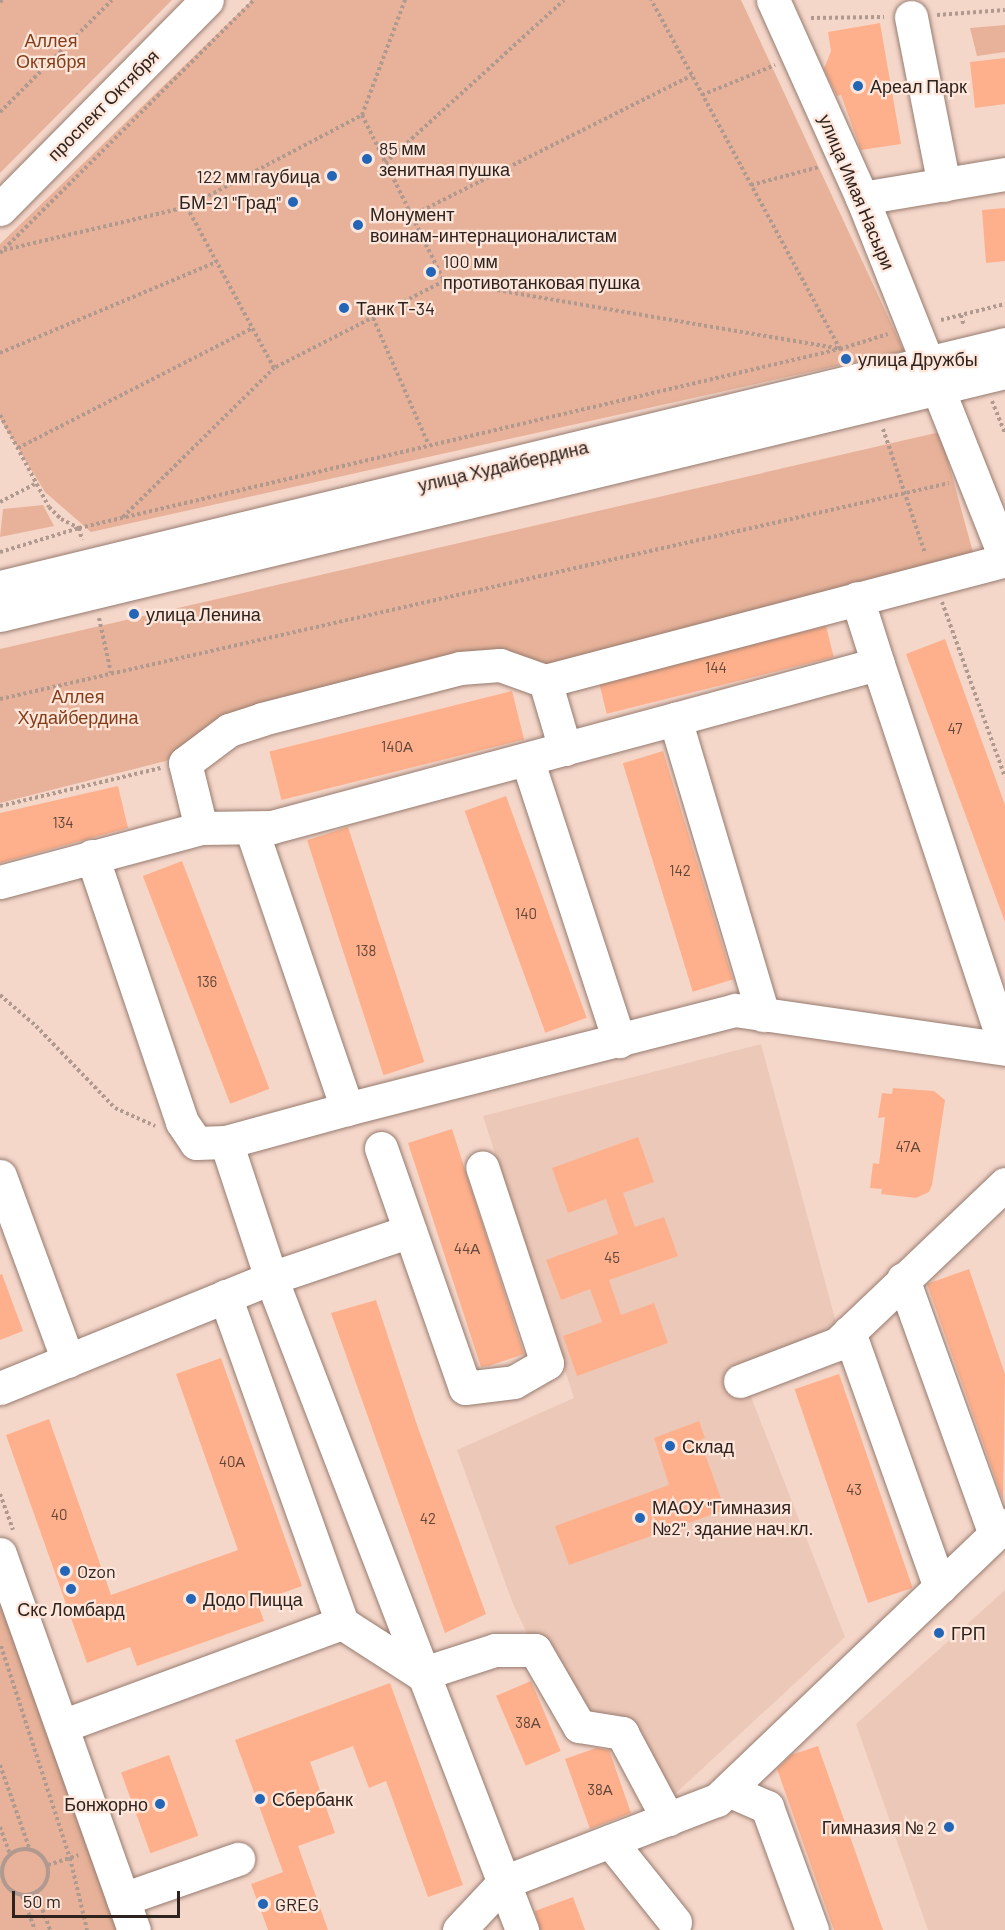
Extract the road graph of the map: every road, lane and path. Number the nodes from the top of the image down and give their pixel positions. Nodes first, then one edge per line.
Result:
1 (112, 0) edge
2 (207, 0) edge
3 (254, 0) edge
4 (405, 0) edge
5 (564, 0) edge
6 (651, 0) edge
7 (772, 0) edge
8 (911, 16) dead end
9 (798, 56) junction
10 (692, 75) junction
11 (702, 95) junction
12 (0, 112) edge
13 (362, 115) junction
14 (845, 160) junction
15 (385, 163) junction
16 (1005, 174) edge
17 (751, 185) junction
18 (944, 185) junction
19 (862, 198) junction
20 (187, 207) junction
21 (0, 209) edge
22 (411, 216) junction
23 (2, 251) edge
24 (217, 262) junction
25 (444, 281) junction
26 (1005, 304) edge
27 (373, 318) junction
28 (931, 323) dead end
29 (252, 327) junction
30 (898, 331) dead end
31 (1005, 344) edge
32 (840, 349) junction
33 (0, 353) edge
34 (274, 368) junction
35 (1005, 372) edge
36 (933, 374) junction
37 (0, 415) edge
38 (881, 423) dead end
39 (428, 443) junction
40 (18, 448) junction
41 (955, 482) dead end
42 (37, 483) junction
43 (905, 494) junction
44 (0, 502) edge
45 (121, 518) junction
46 (79, 528) junction
47 (0, 552) edge
48 (1005, 559) edge
49 (934, 578) junction
50 (0, 587) edge
51 (857, 598) junction
52 (98, 614) dead end
53 (0, 615) edge
54 (878, 664) junction
55 (111, 673) junction
56 (545, 681) junction
57 (0, 699) edge
58 (675, 719) junction
59 (565, 749) junction
60 (527, 759) junction
61 (185, 763) junction
62 (1005, 777) edge
63 (0, 806) edge
64 (201, 828) junction
65 (251, 828) junction
66 (92, 856) junction
67 (0, 882) edge
68 (0, 995) edge
69 (763, 1015) junction
70 (620, 1041) junction
71 (1005, 1045) edge
72 (1005, 1049) edge
73 (347, 1109) junction
74 (182, 1122) junction
75 (226, 1142) junction
76 (381, 1148) dead end
77 (482, 1167) dead end
78 (0, 1176) edge
79 (1005, 1184) edge
80 (410, 1231) junction
81 (271, 1278) junction
82 (903, 1280) junction
83 (225, 1296) junction
84 (849, 1332) junction
85 (68, 1361) junction
86 (740, 1381) dead end
87 (0, 1388) edge
88 (1000, 1530) edge
89 (0, 1554) edge
90 (940, 1587) junction
91 (342, 1623) junction
92 (0, 1643) edge
93 (421, 1674) junction
94 (62, 1726) junction
95 (0, 1765) edge
96 (728, 1790) junction
97 (668, 1819) junction
98 (0, 1827) edge
99 (610, 1841) junction
100 (30, 1850) junction
101 (10, 1855) junction
102 (238, 1859) dead end
103 (504, 1882) junction
104 (36, 1893) junction
105 (22, 1896) junction
106 (123, 1899) junction
107 (675, 1922) dead end
108 (35, 1930) edge
109 (50, 1930) edge
110 (87, 1930) edge
111 (134, 1930) edge
112 (459, 1930) edge
113 (522, 1930) edge
114 (812, 1930) edge

1 - 12 path
2 - 21 main road, проспект Октября
3 - 23 path
4 - 13 path
5 - 15 path
6 - 10 path
7 - 9 main road, улица Имая Насыри
8 - 18 main road
9 - 11 path
9 - 14 main road, улица Имая Насыри
10 - 11 path
10 - 22 path
11 - 17 path
13 - 15 path
13 - 20 path
14 - 17 path
14 - 19 main road, улица Имая Насыри
15 - 22 path
16 - 18 main road
17 - 32 path
18 - 19 main road
19 - 36 main road, улица Имая Насыри
20 - 23 path
20 - 24 path
22 - 25 path
24 - 29 path
24 - 33 path
25 - 27 path
25 - 32 path
26 - 28 path
27 - 34 path
27 - 39 path
29 - 34 path
29 - 40 path
30 - 32 path
31 - 36 main road, улица Худайбердина
32 - 39 path
34 - 45 path
35 - 36 main road, улица Худайбердина
36 - 48 main road
36 - 50 main road, улица Худайбердина
36 - 53 main road, улица Худайбердина
37 - 40 path
38 - 43 path
39 - 45 path
40 - 42 path
41 - 43 path
42 - 44 path
42 - 46 path
43 - 49 path
43 - 55 path
45 - 46 path
46 - 47 path
48 - 49 main road
49 - 51 main road
49 - 62 path
51 - 54 main road
51 - 56 main road
52 - 55 path
54 - 58 main road
54 - 71 main road
55 - 57 path
56 - 59 main road
56 - 61 main road
58 - 59 main road
58 - 69 main road
59 - 60 main road
60 - 65 main road
60 - 70 main road
61 - 63 path
61 - 64 main road
64 - 65 main road
64 - 66 main road
65 - 73 main road
66 - 67 main road
66 - 74 main road
68 - 74 path
69 - 70 main road
69 - 72 main road
70 - 73 main road
73 - 75 main road
74 - 75 main road
75 - 81 main road
76 - 80 main road
77 - 80 main road
78 - 85 main road
79 - 82 main road
80 - 81 main road
81 - 83 main road
81 - 93 main road
82 - 84 main road
82 - 88 main road
83 - 85 main road
83 - 91 main road
84 - 86 main road
84 - 90 main road
85 - 87 main road
88 - 90 main road
89 - 94 main road
90 - 96 main road
91 - 93 main road
91 - 94 main road
92 - 110 path
93 - 97 main road
93 - 103 main road
94 - 106 main road
95 - 100 path
96 - 97 main road
96 - 114 main road
97 - 99 main road
98 - 101 path
99 - 103 main road
99 - 107 main road
100 - 101 path
100 - 104 path
101 - 105 path
102 - 106 main road
103 - 112 main road
103 - 113 main road
104 - 105 path
104 - 109 path
105 - 108 path
106 - 111 main road

